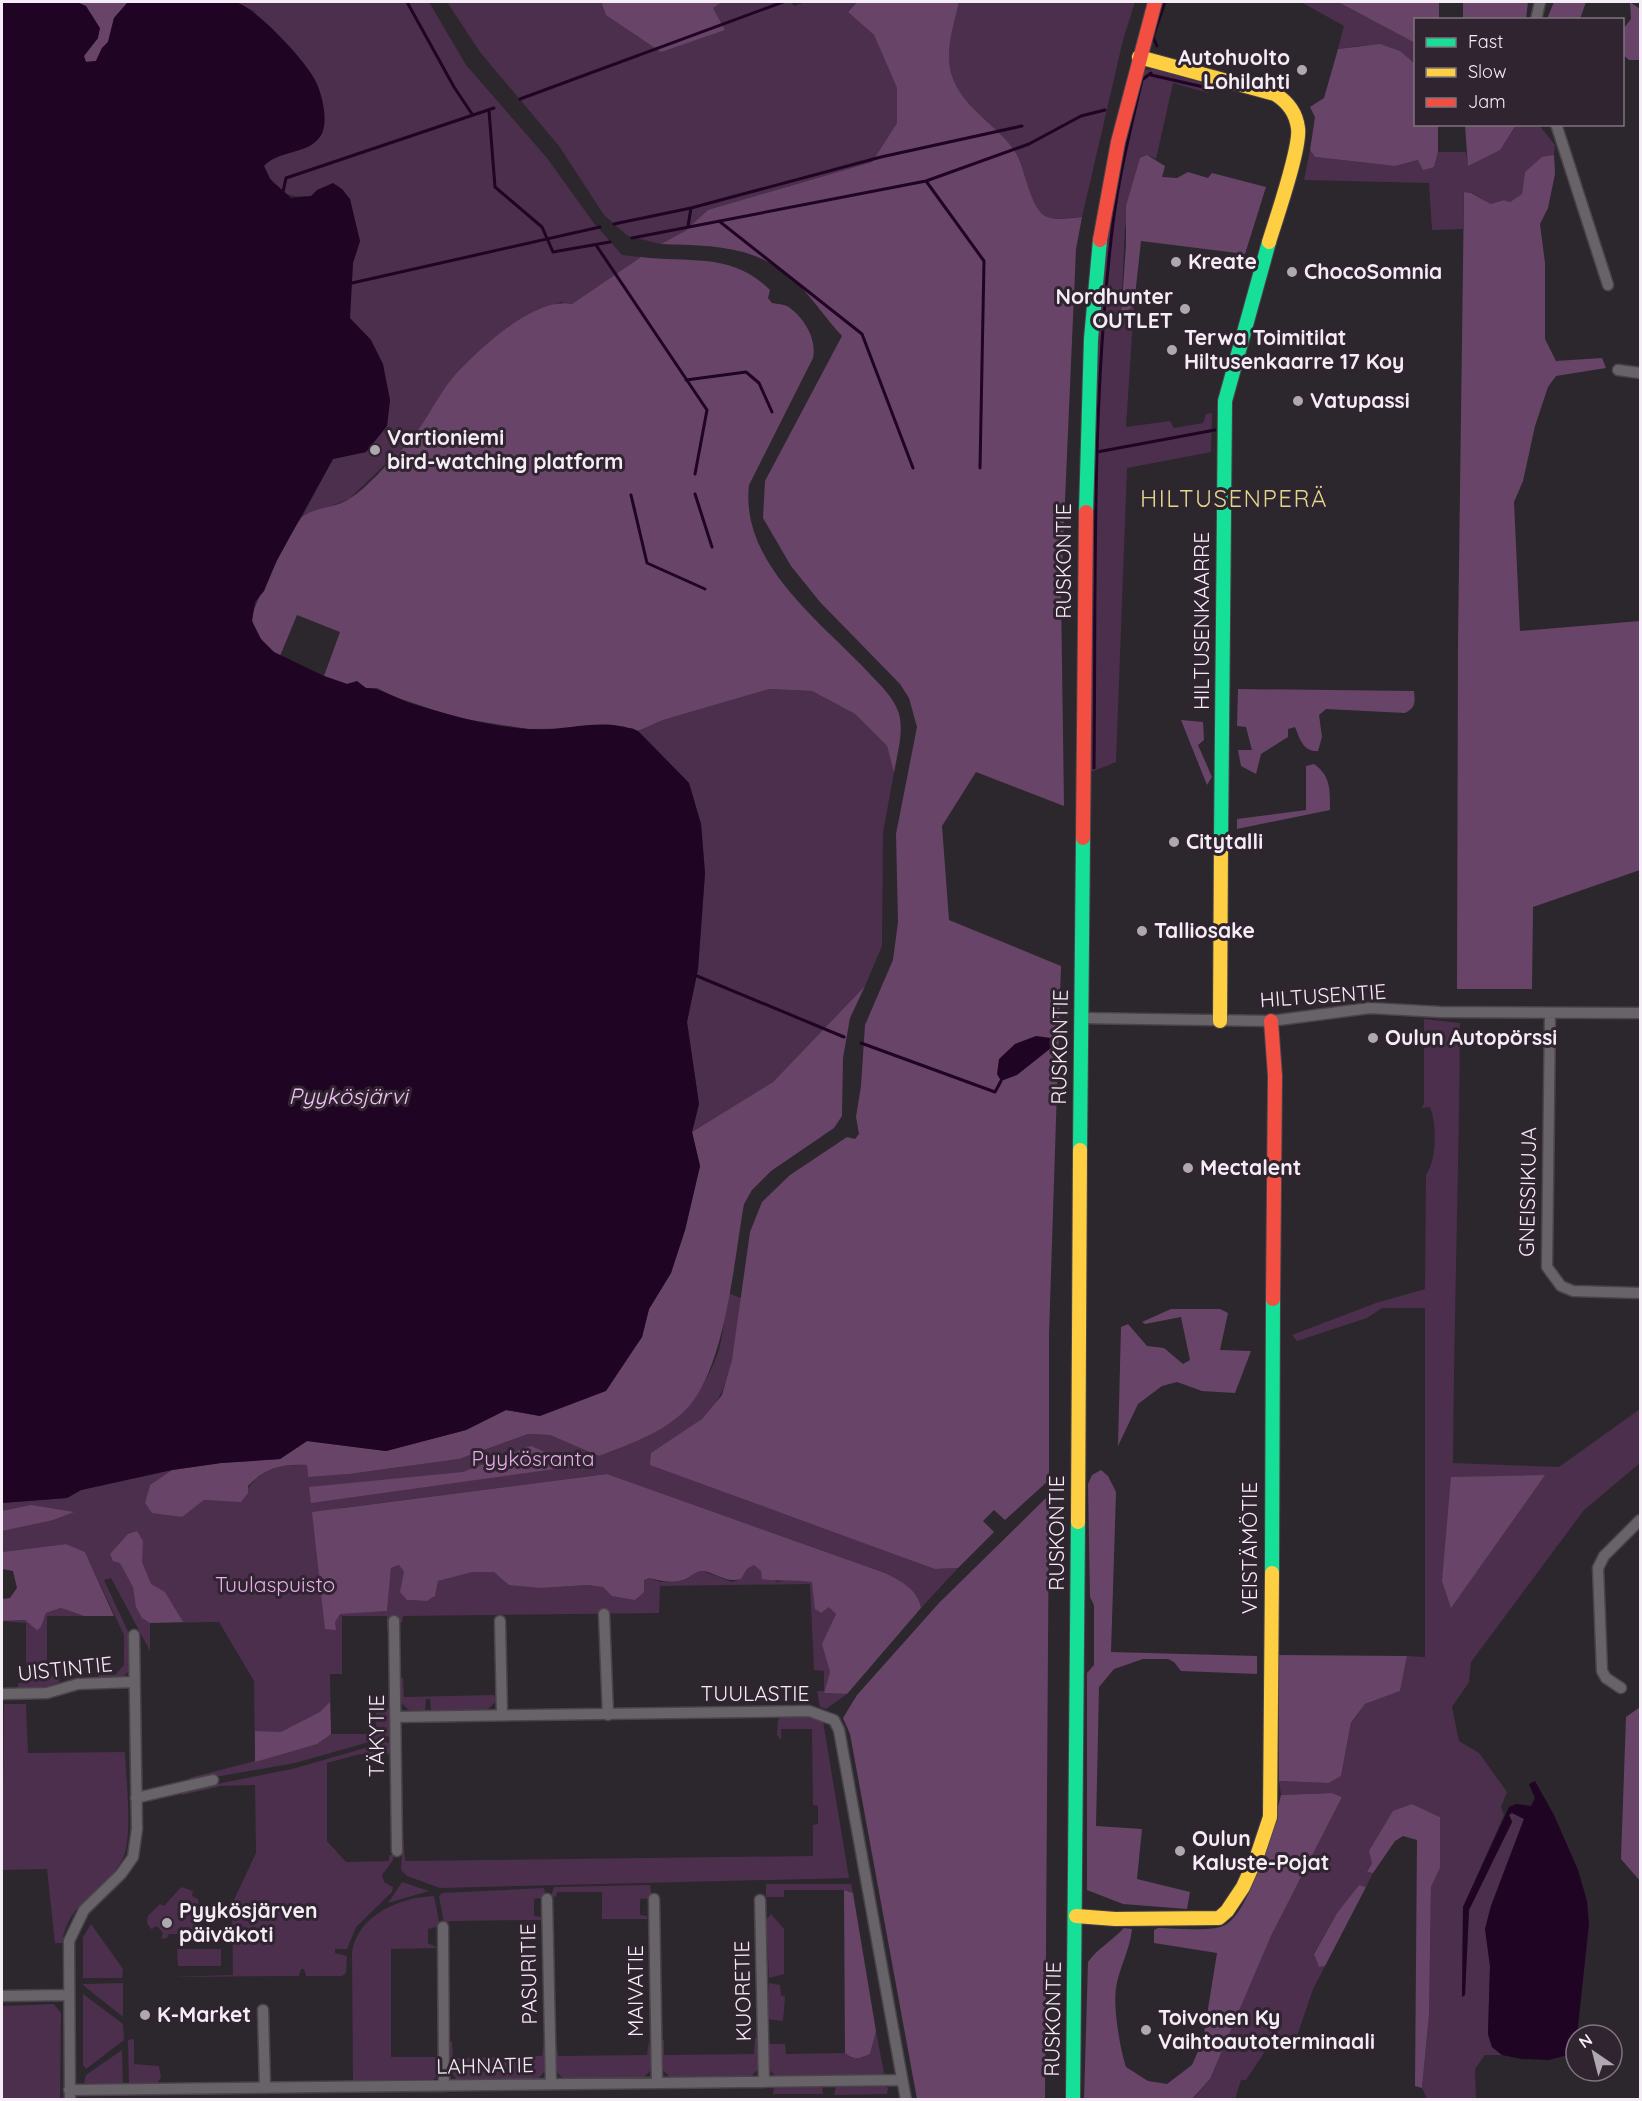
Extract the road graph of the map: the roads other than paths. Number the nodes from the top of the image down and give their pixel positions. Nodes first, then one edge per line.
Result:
1 (1155, 2) edge
2 (1540, 2) edge
3 (1536, 18) edge
4 (1139, 57) junction
5 (1557, 126) edge
6 (1608, 285) dead end
7 (1618, 370) dead end
8 (1641, 374) edge
9 (1550, 1013) junction
10 (1641, 1013) edge
11 (1081, 1018) junction
12 (1220, 1021) junction
13 (1271, 1021) junction
14 (1641, 1293) edge
15 (1641, 1520) edge
16 (604, 1614) dead end
17 (394, 1621) dead end
18 (500, 1621) dead end
19 (134, 1635) dead end
20 (133, 1682) junction
21 (1621, 1688) dead end
22 (2, 1694) edge
23 (502, 1715) junction
24 (608, 1715) junction
25 (396, 1717) junction
26 (213, 1780) dead end
27 (136, 1798) junction
28 (397, 1851) dead end
29 (547, 1899) dead end
30 (654, 1899) dead end
31 (760, 1900) dead end
32 (1076, 1916) junction
33 (443, 1927) dead end
34 (68, 1995) junction
35 (2, 1996) edge
36 (263, 2010) dead end
37 (901, 2080) junction
38 (764, 2082) junction
39 (657, 2083) junction
40 (551, 2084) junction
41 (444, 2086) junction
42 (265, 2088) junction
43 (69, 2095) edge
44 (906, 2100) edge
45 (1073, 2100) edge

1 - 4 street, RUSKONTIE
2 - 3 street
4 - 11 street, RUSKONTIE
4 - 12 street, HILTUSENKAARRE
5 - 6 street
7 - 8 street
9 - 10 street, HILTUSENTIE
9 - 13 street, HILTUSENTIE
9 - 14 street, GNEISSIKUJA
11 - 12 street, HILTUSENTIE
11 - 32 street, RUSKONTIE
12 - 13 street, HILTUSENTIE
13 - 32 street, VEISTÄMÖTIE
15 - 21 street
16 - 24 street
17 - 25 street, TÄKYTIE
18 - 23 street
19 - 20 street
20 - 22 street, UISTINTIE
20 - 27 street
23 - 24 street, TUULASTIE
23 - 25 street, TUULASTIE
24 - 37 street, TUULASTIE
25 - 28 street, TÄKYTIE
26 - 27 street
27 - 34 street
29 - 40 street, PASURITIE
30 - 39 street, MAIVATIE
31 - 38 street, KUORETIE
32 - 45 street, RUSKONTIE
33 - 41 street
34 - 35 street
34 - 43 street
36 - 42 street
37 - 38 street, LAHNATIE
37 - 44 street, TUULASTIE
38 - 39 street, LAHNATIE
39 - 40 street, LAHNATIE
40 - 41 street, LAHNATIE
41 - 42 street, LAHNATIE
42 - 43 street, LAHNATIE

